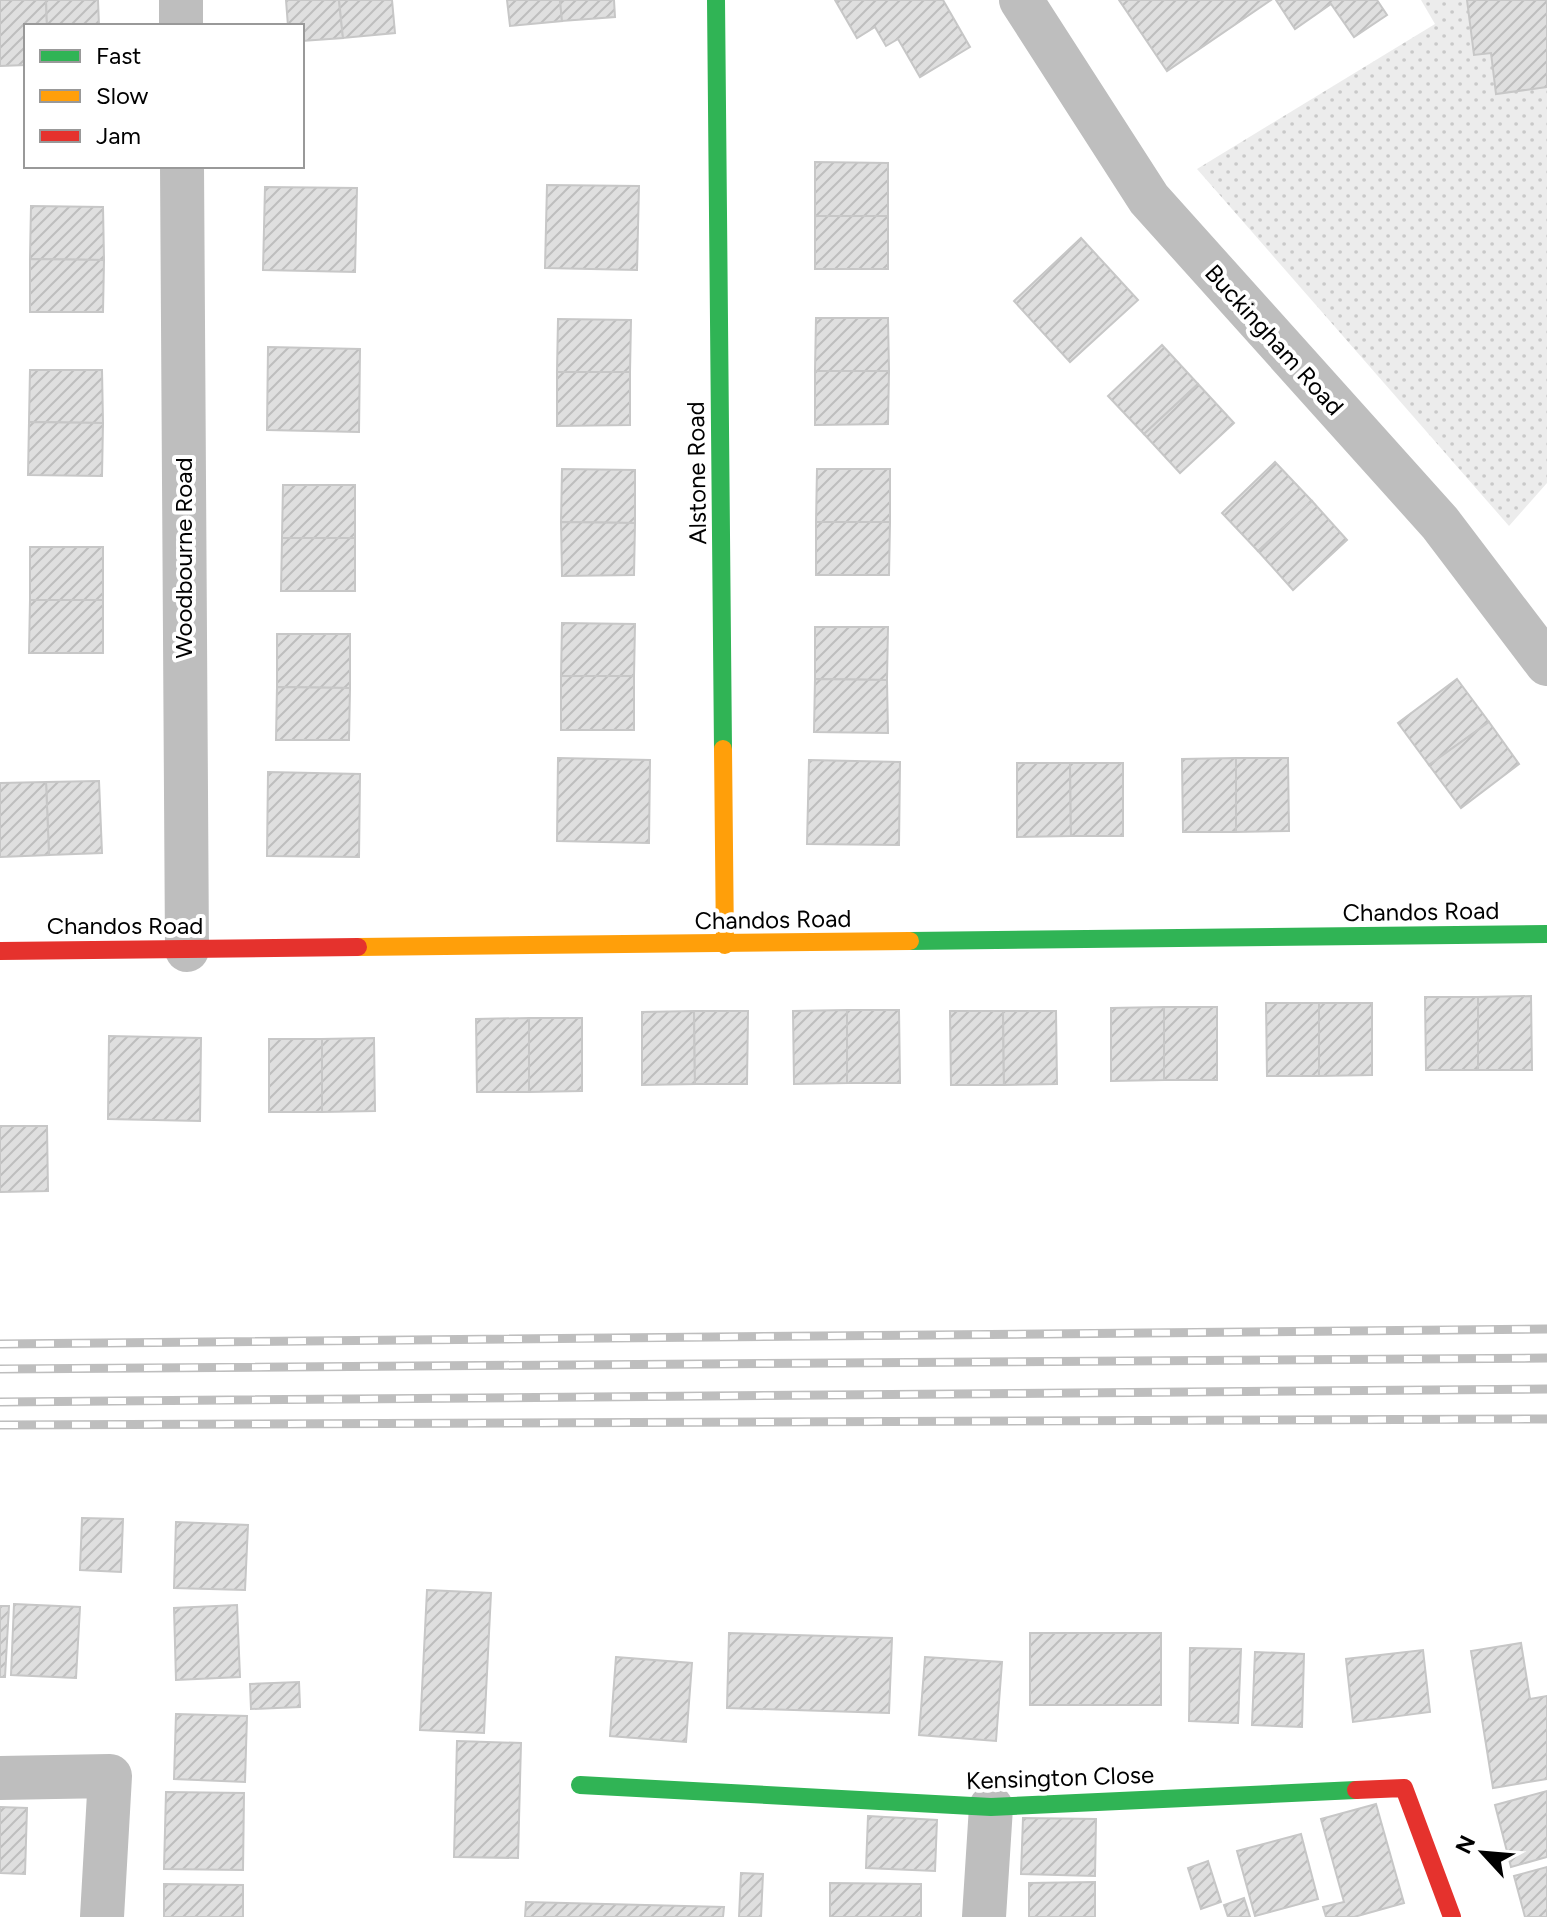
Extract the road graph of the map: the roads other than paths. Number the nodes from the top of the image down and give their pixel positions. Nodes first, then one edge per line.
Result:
1 (181, 0) edge
2 (716, 0) edge
3 (1021, 0) edge
4 (181, 24) edge
5 (182, 168) edge
6 (1547, 664) edge
7 (1547, 934) edge
8 (725, 945) junction
9 (187, 950) junction
10 (0, 951) edge
11 (0, 1778) edge
12 (580, 1785) dead end
13 (991, 1807) junction
14 (102, 1917) edge
15 (984, 1917) edge
16 (1452, 1917) edge

1 - 4 street
2 - 8 street, Alstone Road
3 - 6 street, Buckingham Road
5 - 9 street, Woodbourne Road
7 - 8 street, Chandos Road
8 - 9 street, Chandos Road
9 - 10 street, Chandos Road
11 - 14 street
12 - 13 street, Kensington Close
13 - 15 street
13 - 16 street, Kensington Close

